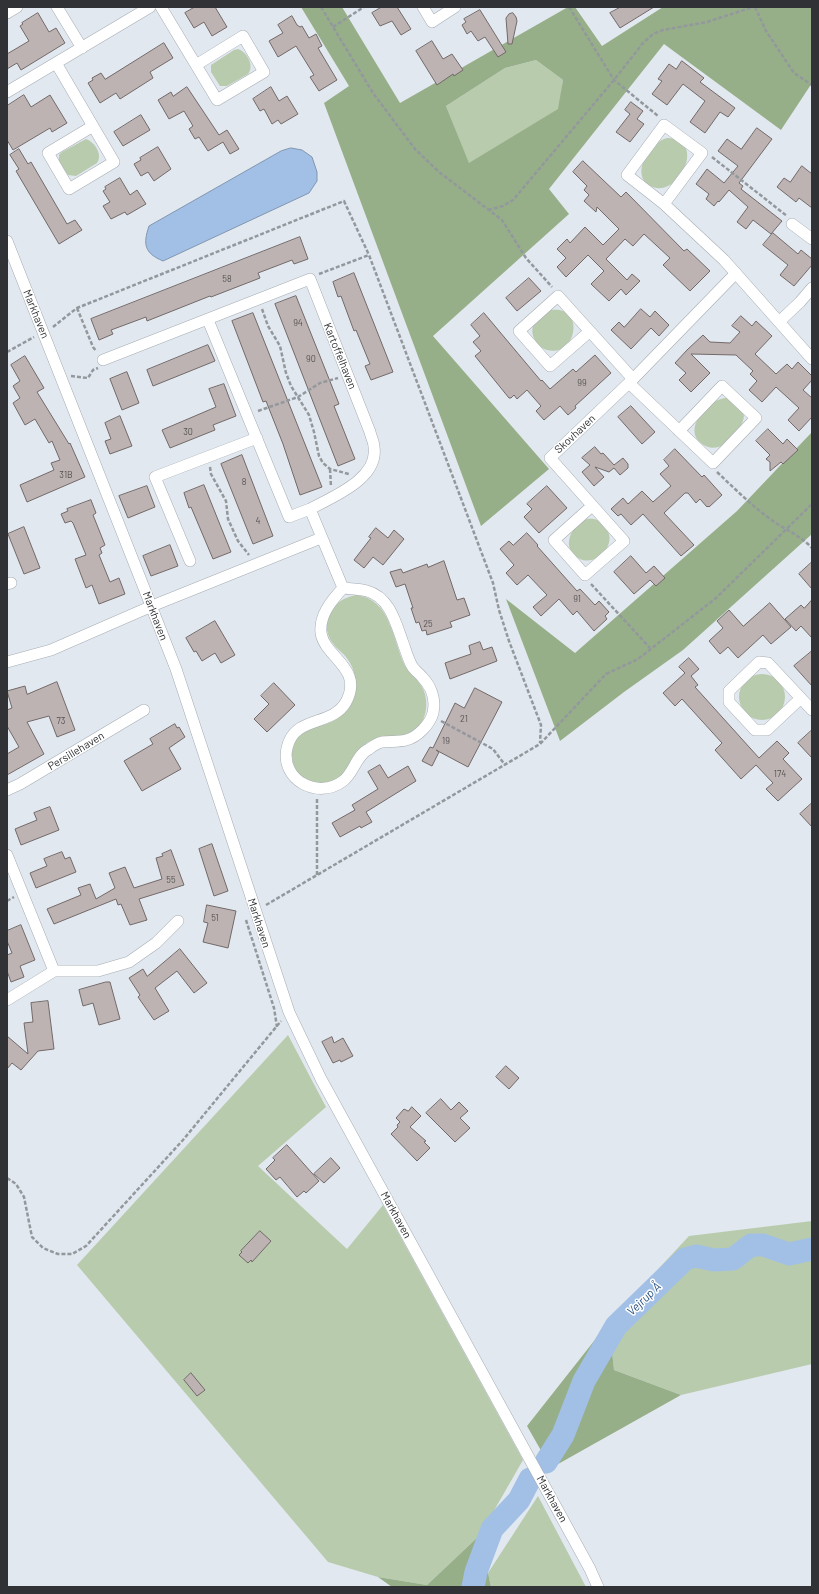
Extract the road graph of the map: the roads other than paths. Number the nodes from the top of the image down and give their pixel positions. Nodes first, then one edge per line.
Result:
1 (17, 7) edge
2 (57, 7) edge
3 (150, 7) edge
4 (161, 7) edge
5 (423, 7) edge
6 (455, 7) edge
7 (7, 13) edge
8 (82, 48) junction
9 (56, 64) junction
10 (196, 65) junction
11 (7, 92) edge
12 (93, 126) junction
13 (664, 204) junction
14 (792, 224) road end
15 (812, 239) edge
16 (7, 240) edge
17 (736, 273) junction
18 (812, 288) edge
19 (208, 320) junction
20 (780, 322) junction
21 (589, 332) junction
22 (812, 359) edge
23 (103, 360) road end
24 (631, 381) junction
25 (679, 431) junction
26 (257, 438) junction
27 (592, 506) junction
28 (310, 509) junction
29 (321, 538) junction
30 (190, 561) dead end
31 (343, 588) junction
32 (152, 606) junction
33 (7, 662) edge
34 (801, 698) junction
35 (144, 710) dead end
36 (812, 710) edge
37 (7, 790) edge
38 (7, 855) edge
39 (178, 921) dead end
40 (54, 971) junction
41 (7, 1000) edge
42 (598, 1587) edge

1 - 7 street
2 - 8 street
3 - 8 street
4 - 10 street
5 - 6 street
8 - 9 street
9 - 11 street
9 - 12 street
10 - 10 street
12 - 12 street
13 - 13 street
13 - 17 street
14 - 15 street
16 - 32 street, Markhaven
17 - 20 street
17 - 24 street, Skovhaven
18 - 20 street
19 - 23 street
19 - 26 street, Kartoffelhaven
19 - 28 street, Kartoffelhaven
20 - 22 street
21 - 21 street
21 - 24 street
24 - 25 street
24 - 27 street, Skovhaven
25 - 25 street
26 - 28 street, Kartoffelhaven
26 - 30 street
27 - 27 street, Skovhaven
28 - 29 street
29 - 31 street
29 - 32 street
31 - 31 street
32 - 33 street
32 - 42 street, Markhaven
34 - 34 street
34 - 36 street
35 - 37 street, Persillehaven
38 - 40 street
39 - 40 street
40 - 41 street

